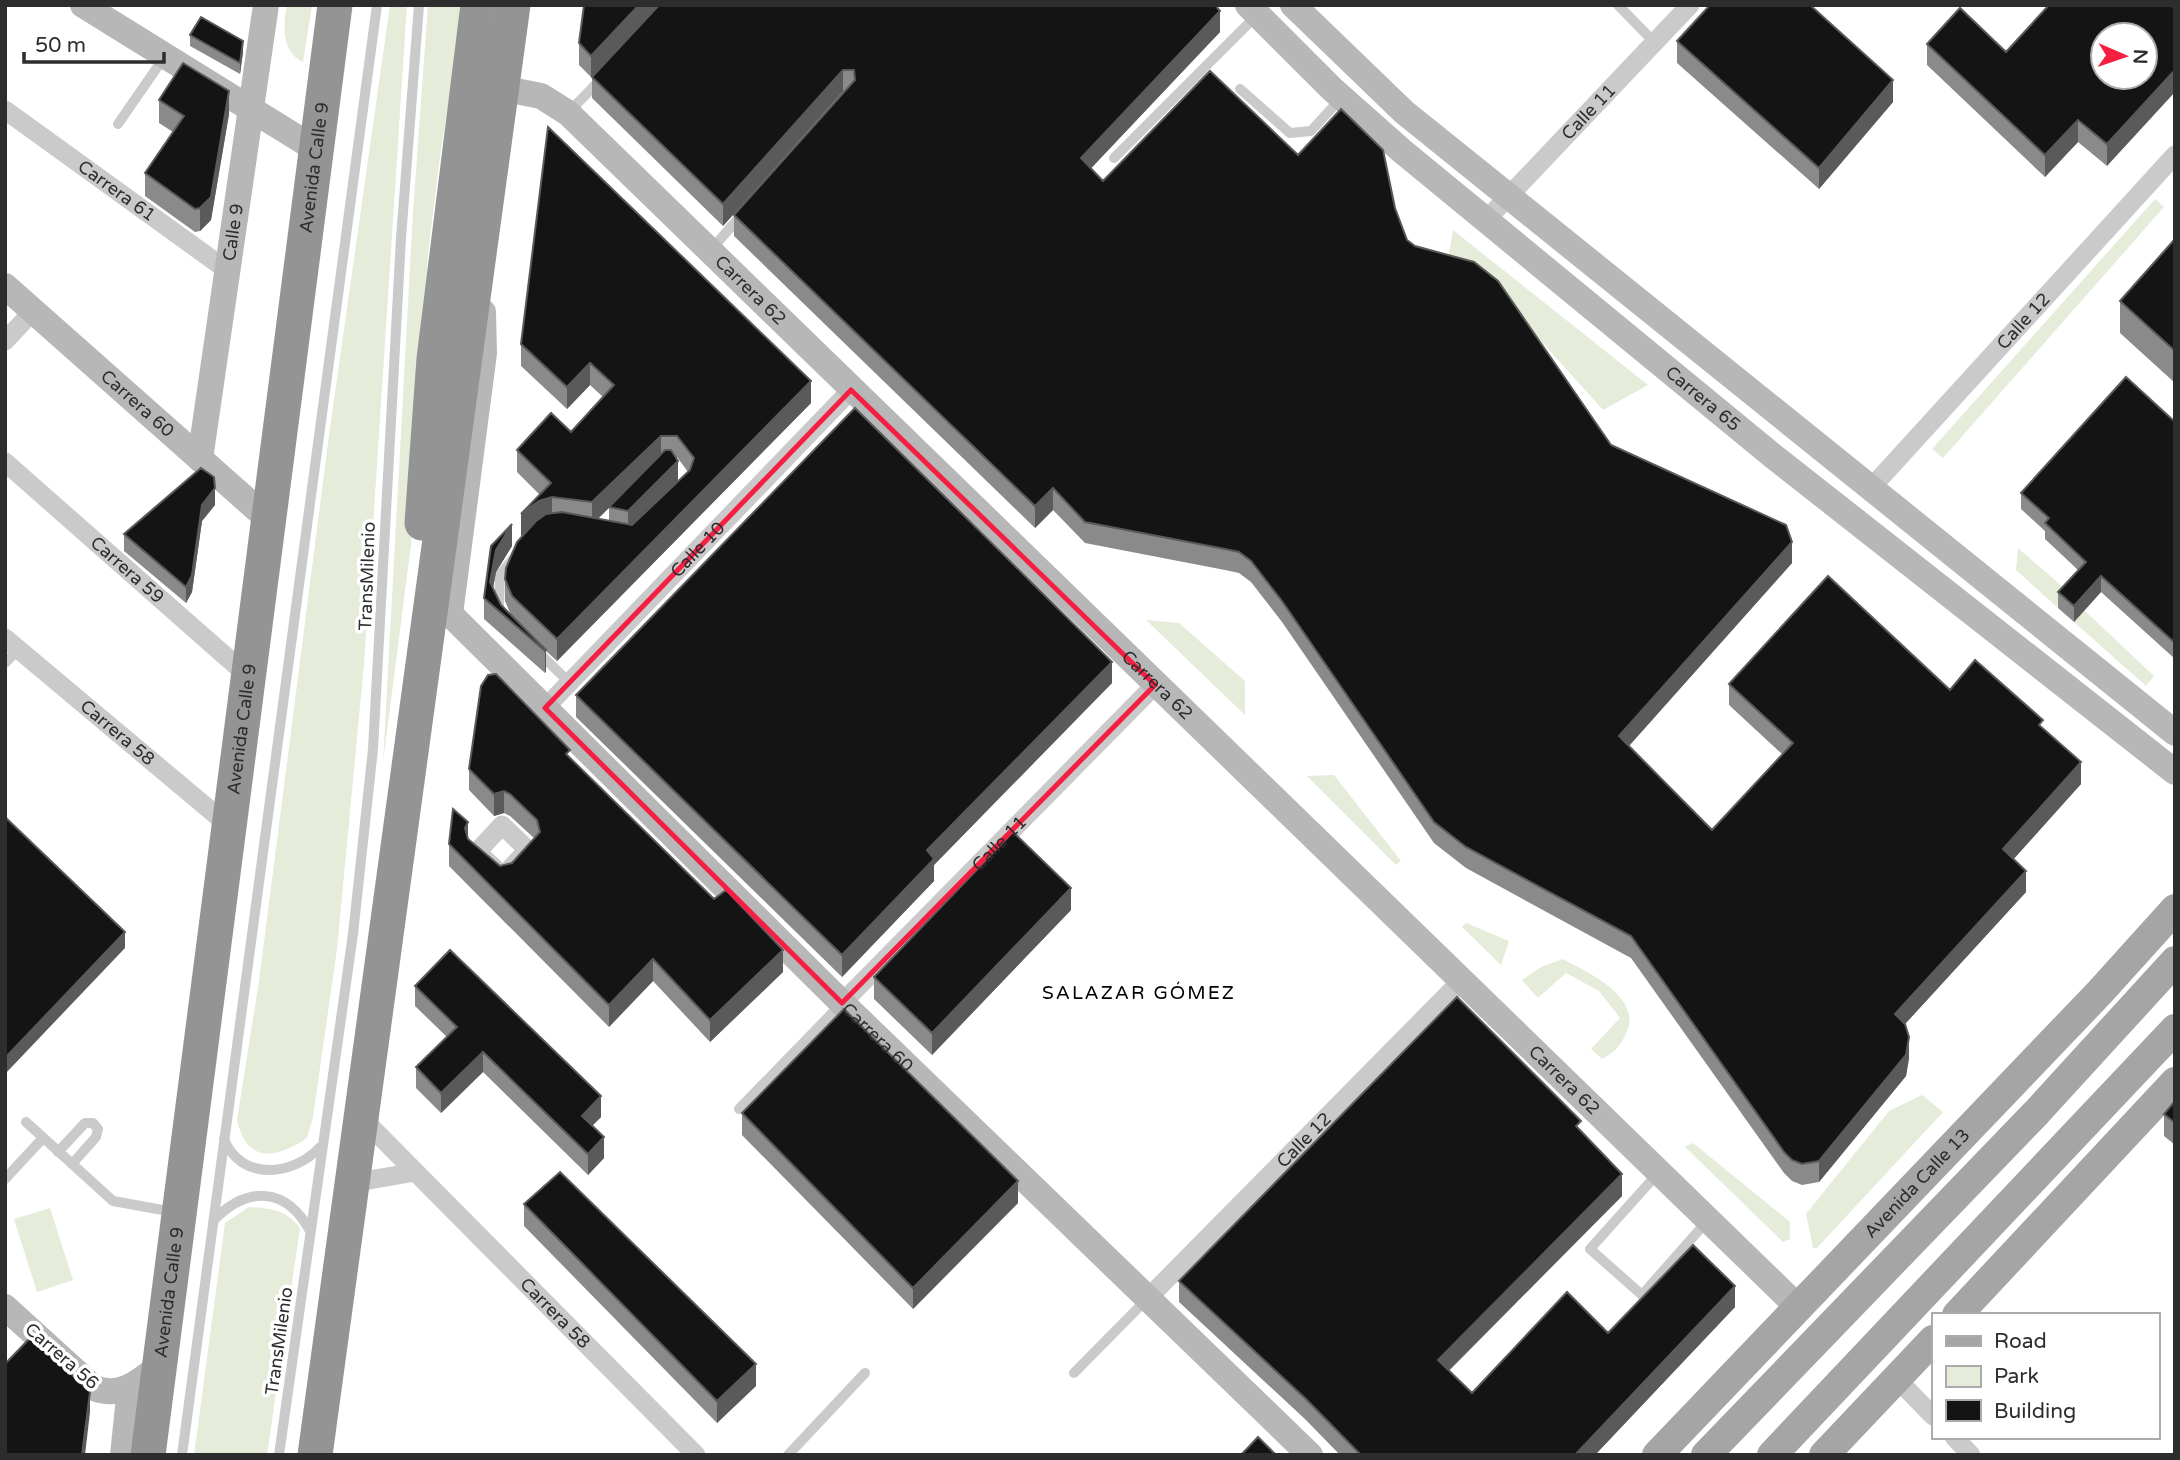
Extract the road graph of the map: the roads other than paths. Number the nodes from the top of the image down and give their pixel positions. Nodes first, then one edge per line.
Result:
1 (83, 5) edge
2 (267, 5) edge
3 (335, 5) edge
4 (377, 5) edge
5 (419, 5) edge
6 (478, 5) edge
7 (513, 5) edge
8 (1293, 5) edge
9 (1618, 5) edge
10 (1690, 5) edge
11 (1253, 10) edge
12 (1654, 42) junction
13 (165, 56) junction
14 (605, 74) edge
15 (501, 88) junction
16 (1240, 89) dead end
17 (1341, 98) junction
18 (5, 110) edge
19 (251, 110) junction
20 (1376, 110) junction
21 (568, 113) junction
22 (118, 124) dead end
23 (317, 150) junction
24 (2175, 155) edge
25 (1114, 158) dead end
26 (1508, 194) junction
27 (749, 205) edge
28 (1486, 220) junction
29 (481, 237) junction
30 (710, 252) junction
31 (228, 271) junction
32 (5, 286) edge
33 (33, 311) junction
34 (5, 341) edge
35 (851, 390) junction
36 (200, 459) junction
37 (5, 462) edge
38 (1871, 488) junction
39 (269, 520) junction
40 (527, 543) edge
41 (450, 614) junction
42 (506, 620) edge
43 (524, 639) edge
44 (9, 650) edge
45 (248, 676) junction
46 (570, 682) junction
47 (1154, 685) junction
48 (545, 708) junction
49 (415, 725) junction
50 (2175, 733) edge
51 (2175, 772) edge
52 (229, 826) junction
53 (2175, 909) edge
54 (2175, 961) edge
55 (1461, 981) junction
56 (842, 1003) junction
57 (2175, 1029) edge
58 (2175, 1082) edge
59 (739, 1109) dead end
60 (360, 1117) junction
61 (26, 1122) dead end
62 (43, 1138) junction
63 (224, 1138) junction
64 (321, 1146) junction
65 (58, 1152) junction
66 (72, 1164) junction
67 (415, 1172) junction
68 (1659, 1172) junction
69 (5, 1179) edge
70 (352, 1183) junction
71 (178, 1213) junction
72 (215, 1219) junction
73 (1709, 1220) junction
74 (310, 1231) junction
75 (1148, 1298) junction
76 (5, 1307) edge
77 (1959, 1313) edge
78 (1792, 1315) junction
79 (1932, 1341) edge
80 (158, 1367) junction
81 (865, 1373) dead end
82 (1074, 1373) dead end
83 (1896, 1379) junction
84 (130, 1388) junction
85 (1765, 1393) junction
86 (1863, 1414) junction
87 (1932, 1415) edge
88 (1794, 1432) junction
89 (1956, 1439) edge
90 (123, 1455) edge
91 (148, 1455) edge
92 (182, 1455) edge
93 (279, 1455) edge
94 (315, 1455) edge
95 (696, 1455) edge
96 (788, 1455) edge
97 (1310, 1455) edge
98 (1657, 1455) edge
99 (1706, 1455) edge
100 (1772, 1455) edge
101 (1824, 1455) edge
102 (1972, 1455) edge

1 - 13 street
2 - 19 street, Calle 9
3 - 23 highway, Avenida Calle 9
4 - 63 lane
5 - 64 lane, TransMilenio
6 - 49 highway
7 - 15 highway
8 - 20 street, Carrera 65
9 - 12 lane
10 - 12 street, Calle 11
11 - 17 street, Carrera 65
11 - 25 lane
12 - 26 street, Calle 11
13 - 19 street
13 - 22 lane
14 - 21 lane
15 - 21 street, Carrera 62
15 - 29 highway
16 - 17 lane
17 - 20 street, Carrera 65
18 - 31 street, Carrera 61
19 - 23 street
19 - 31 street, Calle 9
20 - 26 street, Carrera 65
20 - 28 street, Carrera 65
21 - 30 street, Carrera 62
23 - 39 highway, Avenida Calle 9
24 - 38 street, Calle 12
26 - 28 street, Calle 11
26 - 38 street, Carrera 65
27 - 30 lane
28 - 51 street, Carrera 65
29 - 41 street
29 - 49 highway
30 - 35 street, Carrera 62
31 - 36 street, Calle 9
32 - 33 street, Carrera 60
33 - 34 street
33 - 36 street, Carrera 60
35 - 46 street, Calle 10
35 - 47 street, Carrera 62
36 - 39 street, Carrera 60
37 - 45 street, Carrera 59
38 - 50 street, Carrera 65
39 - 45 highway, Avenida Calle 9
40 - 42 lane
41 - 48 street, Carrera 60
41 - 49 highway
43 - 46 lane
44 - 52 street, Carrera 58
45 - 52 highway, Avenida Calle 9
46 - 48 street, Calle 10
47 - 55 street, Carrera 62
47 - 56 street, Calle 11
48 - 56 street, Carrera 60
49 - 60 highway
52 - 71 highway, Avenida Calle 9
53 - 78 main road, Avenida Calle 13
54 - 85 main road, Avenida Calle 13
55 - 68 street, Carrera 62
55 - 75 street, Calle 12
56 - 59 lane
56 - 75 street, Carrera 60
57 - 88 main road
58 - 77 main road
60 - 67 street, Carrera 58
60 - 70 highway
61 - 62 lane
62 - 65 lane
62 - 69 lane
63 - 64 lane
63 - 72 lane
64 - 74 lane, TransMilenio
65 - 66 lane
65 - 66 lane
66 - 71 lane
67 - 70 street
67 - 95 street, Carrera 58
68 - 73 street, Carrera 62
68 - 73 lane
70 - 94 highway
71 - 80 highway, Avenida Calle 9
72 - 74 lane
72 - 92 lane
73 - 78 street, Carrera 62
74 - 93 lane, TransMilenio
75 - 82 lane
75 - 97 street, Carrera 60
76 - 84 street, Carrera 56
78 - 85 main road
78 - 98 main road, Avenida Calle 13
79 - 83 main road
80 - 84 street
80 - 91 highway, Avenida Calle 9
81 - 96 lane
83 - 86 main road
83 - 87 street
84 - 90 street
85 - 99 main road, Avenida Calle 13
86 - 88 main road
86 - 101 main road
88 - 100 main road
89 - 102 street

